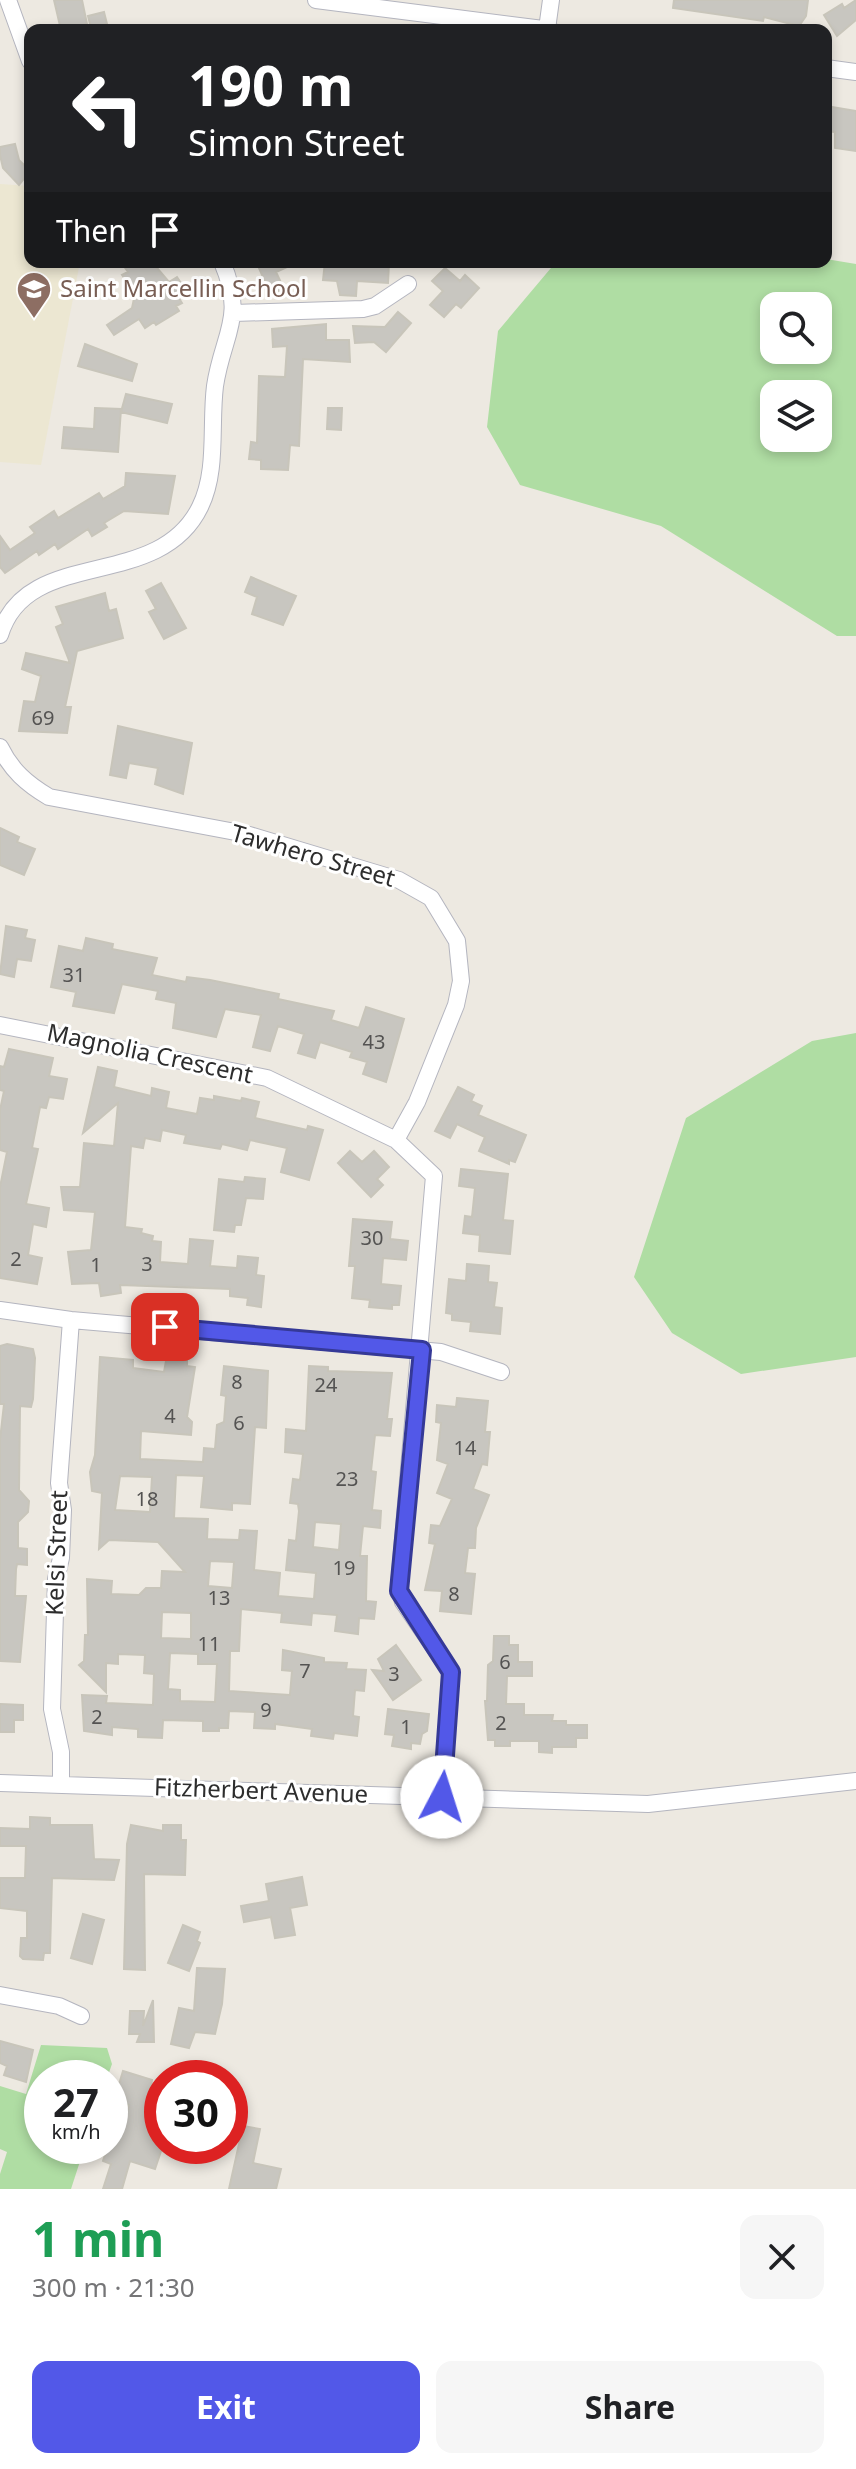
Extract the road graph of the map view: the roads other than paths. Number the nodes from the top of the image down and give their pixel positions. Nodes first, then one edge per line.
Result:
1 (8, 0) edge
2 (316, 0) edge
3 (551, 0) edge
4 (502, 24) edge
5 (549, 24) edge
6 (24, 44) edge
7 (832, 69) edge
8 (856, 72) edge
9 (224, 268) edge
10 (408, 284) dead end
11 (234, 313) junction
12 (0, 635) edge
13 (0, 747) edge
14 (0, 1025) edge
15 (396, 1140) junction
16 (0, 1310) edge
17 (71, 1320) junction
18 (422, 1350) junction
19 (501, 1372) dead end
20 (856, 1781) edge
21 (0, 1783) edge
22 (61, 1785) junction
23 (442, 1797) junction
24 (0, 1995) edge
25 (81, 2016) dead end

1 - 6 street
2 - 4 street
3 - 5 street
7 - 8 street
9 - 11 street
10 - 11 street
11 - 12 street
13 - 15 street, Tawhero Street
14 - 15 street, Magnolia Crescent
15 - 18 street, Magnolia Crescent
16 - 17 street
17 - 18 street
17 - 22 street, Kelsi Street
18 - 19 street
18 - 23 street, Magnolia Crescent
20 - 23 street, Fitzherbert Avenue
21 - 22 street, Fitzherbert Avenue
22 - 23 street, Fitzherbert Avenue
24 - 25 street

